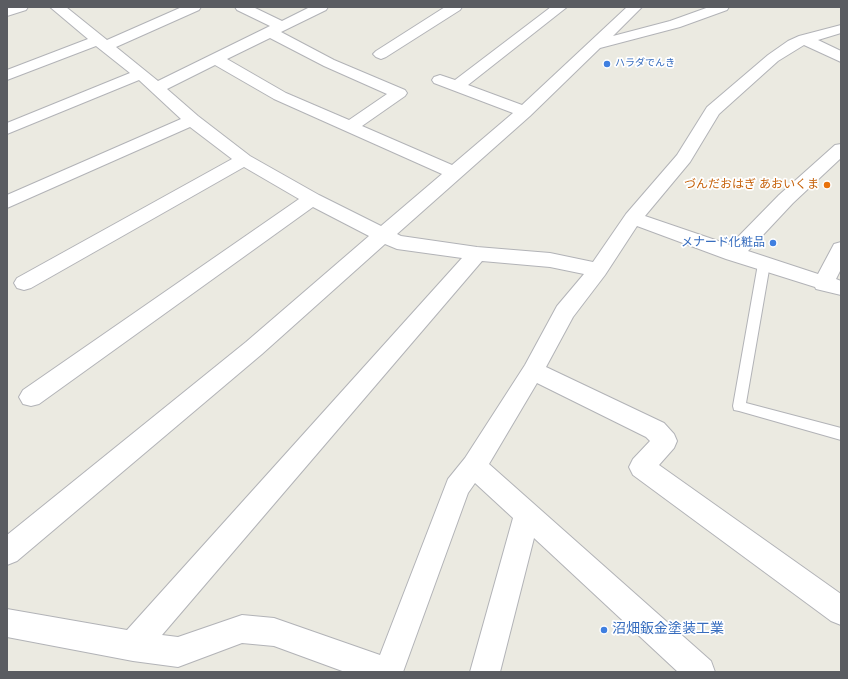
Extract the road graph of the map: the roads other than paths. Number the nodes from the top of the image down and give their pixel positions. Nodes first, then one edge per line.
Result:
1 (21, 7) edge
2 (57, 7) edge
3 (194, 7) edge
4 (242, 7) edge
5 (321, 7) edge
6 (455, 7) edge
7 (560, 7) edge
8 (635, 7) edge
9 (722, 7) edge
10 (7, 12) edge
11 (275, 29) junction
12 (841, 29) edge
13 (804, 38) junction
14 (102, 43) junction
15 (594, 45) junction
16 (381, 54) dead end
17 (841, 57) edge
18 (215, 58) junction
19 (141, 74) junction
20 (7, 75) edge
21 (440, 80) dead end
22 (457, 86) junction
23 (156, 88) junction
24 (524, 112) junction
25 (192, 120) junction
26 (350, 127) junction
27 (7, 129) edge
28 (841, 149) edge
29 (244, 160) junction
30 (454, 173) junction
31 (312, 199) junction
32 (7, 202) edge
33 (633, 218) junction
34 (384, 235) junction
35 (841, 249) edge
36 (477, 254) junction
37 (733, 254) junction
38 (764, 264) junction
39 (598, 270) junction
40 (24, 283) dead end
41 (832, 286) edge
42 (533, 371) junction
43 (31, 397) dead end
44 (841, 434) edge
45 (474, 466) junction
46 (527, 514) junction
47 (7, 552) edge
48 (841, 611) edge
49 (7, 623) edge
50 (132, 646) junction
51 (387, 672) edge
52 (485, 672) edge
53 (700, 672) edge

1 - 10 street
2 - 14 street
3 - 14 street
4 - 11 street
5 - 11 street
6 - 16 street
7 - 22 street
8 - 15 street
9 - 15 street
11 - 18 street
11 - 26 street
12 - 13 street
13 - 17 street
13 - 33 street
14 - 19 street
14 - 20 street
15 - 24 street
18 - 23 street
18 - 26 street
19 - 23 street
19 - 27 street
21 - 22 street
22 - 24 street
23 - 25 street
24 - 30 street
25 - 29 street
25 - 32 street
26 - 30 street
28 - 37 street
29 - 31 street
29 - 40 street
30 - 34 street
31 - 34 street
31 - 43 street
33 - 37 street
33 - 39 street
34 - 36 street
34 - 47 street
35 - 41 street
36 - 39 street
36 - 50 street
37 - 38 street
38 - 41 street
38 - 44 lane
39 - 42 street
42 - 45 street
42 - 48 street
45 - 46 street
45 - 51 street
46 - 52 street
46 - 53 street
49 - 50 street
50 - 51 street

